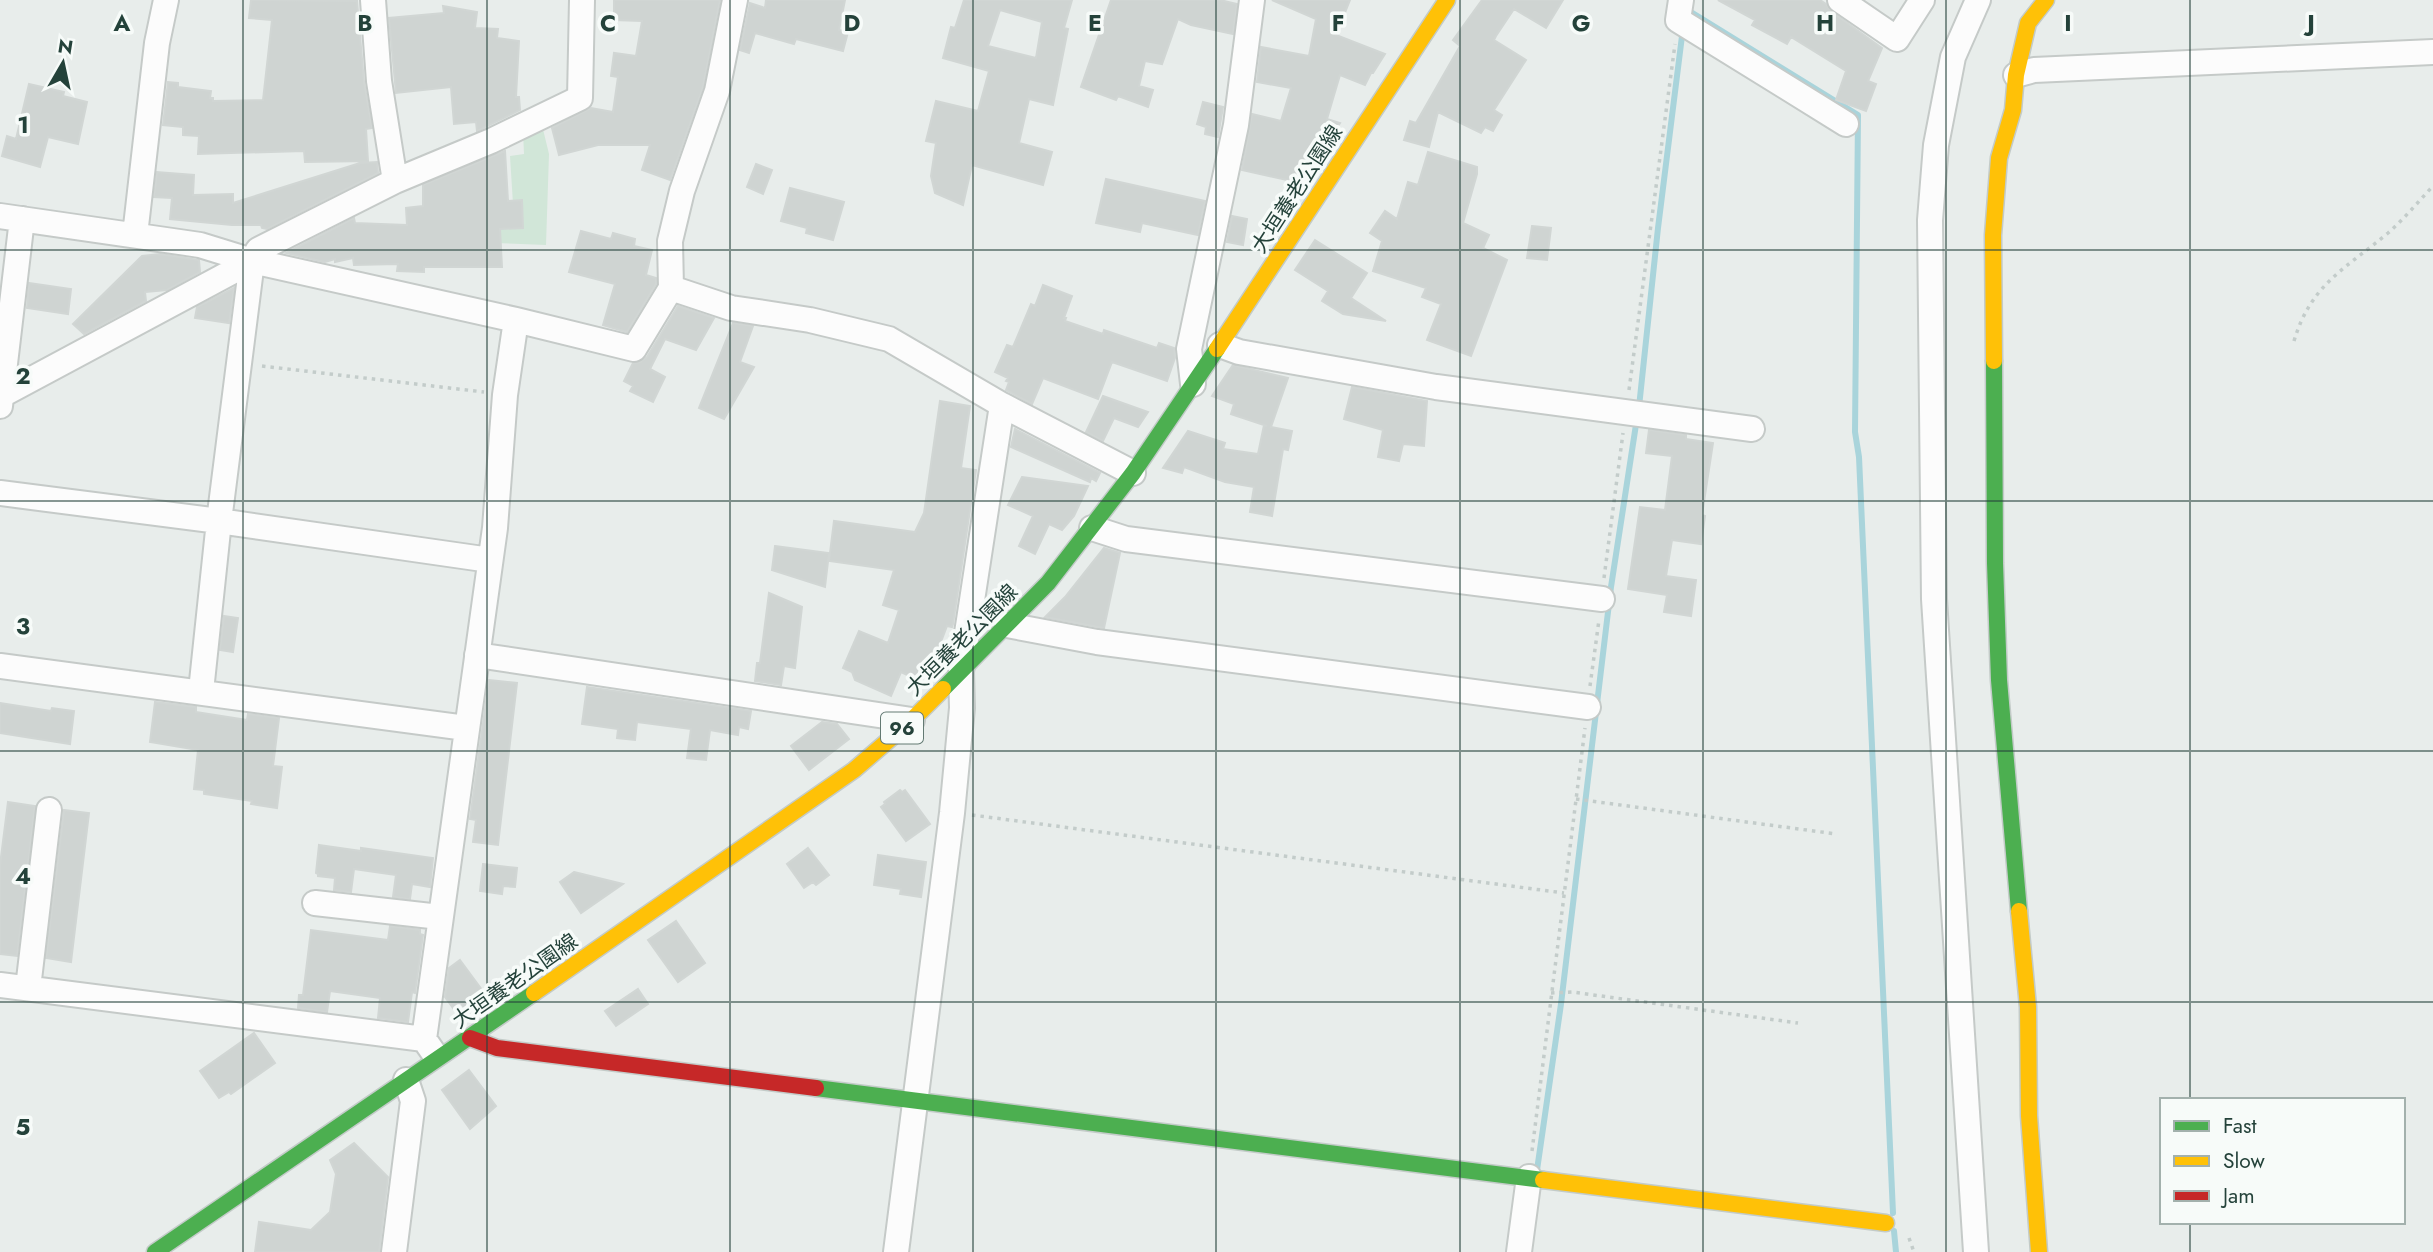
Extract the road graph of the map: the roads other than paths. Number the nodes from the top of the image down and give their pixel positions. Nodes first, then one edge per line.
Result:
1 (166, 0) edge
2 (373, 0) edge
3 (582, 0) edge
4 (735, 0) edge
5 (1252, 0) edge
6 (1447, 0) edge
7 (1840, 0) edge
8 (1922, 0) edge
9 (1978, 0) edge
10 (2046, 0) edge
11 (1680, 10) edge
12 (2030, 12) edge
13 (2433, 51) edge
14 (2016, 75) junction
15 (1846, 124) dead end
16 (395, 181) junction
17 (11, 218) edge
18 (135, 235) junction
19 (252, 261) junction
20 (671, 288) junction
21 (516, 320) junction
22 (1220, 345) junction
23 (1193, 384) junction
24 (1, 403) edge
25 (1002, 405) junction
26 (1752, 429) dead end
27 (1133, 473) junction
28 (0, 493) edge
29 (219, 521) junction
30 (1092, 528) junction
31 (490, 560) junction
32 (1602, 600) road end
33 (1007, 625) junction
34 (477, 655) junction
35 (0, 666) edge
36 (961, 672) junction
37 (201, 691) junction
38 (1588, 707) road end
39 (912, 720) junction
40 (466, 728) junction
41 (49, 810) dead end
42 (315, 903) dead end
43 (440, 917) junction
44 (0, 985) edge
45 (28, 988) junction
46 (470, 1038) junction
47 (424, 1039) junction
48 (438, 1060) junction
49 (406, 1080) junction
50 (915, 1101) junction
51 (1529, 1177) junction
52 (1886, 1223) dead end
53 (155, 1252) edge
54 (394, 1252) edge
55 (896, 1252) edge
56 (1519, 1252) edge
57 (1976, 1252) edge
58 (2039, 1252) edge

1 - 18 street
2 - 16 street
3 - 16 street
4 - 20 street
5 - 23 street
6 - 22 street, 大垣養老公園線 / 96
7 - 8 street
9 - 57 street
10 - 12 street
11 - 15 street
12 - 14 street
13 - 14 street
14 - 58 street
16 - 19 street
17 - 18 street
17 - 24 street
18 - 19 street
19 - 21 street
19 - 24 street
19 - 29 street
20 - 21 street
20 - 25 street
21 - 31 street
22 - 23 street, 大垣養老公園線 / 96
22 - 26 street
23 - 27 street, 大垣養老公園線 / 96
25 - 27 street
25 - 36 street
27 - 30 street, 大垣養老公園線 / 96
28 - 29 street
29 - 31 street
29 - 37 street
30 - 32 street
30 - 33 street, 大垣養老公園線 / 96
31 - 34 street
33 - 36 street, 大垣養老公園線 / 96
33 - 38 street
34 - 39 street
34 - 40 street
35 - 37 street
36 - 39 street, 大垣養老公園線 / 96
36 - 50 street
37 - 40 street
39 - 46 street, 大垣養老公園線 / 96
40 - 43 street
41 - 45 street
42 - 43 street
43 - 47 street
44 - 45 street
45 - 47 street
46 - 48 street, 大垣養老公園線 / 96
46 - 50 street
47 - 48 street
48 - 49 street, 大垣養老公園線 / 96
49 - 53 street, 大垣養老公園線 / 96
49 - 54 street
50 - 51 street
50 - 55 street
51 - 52 street
51 - 56 street

